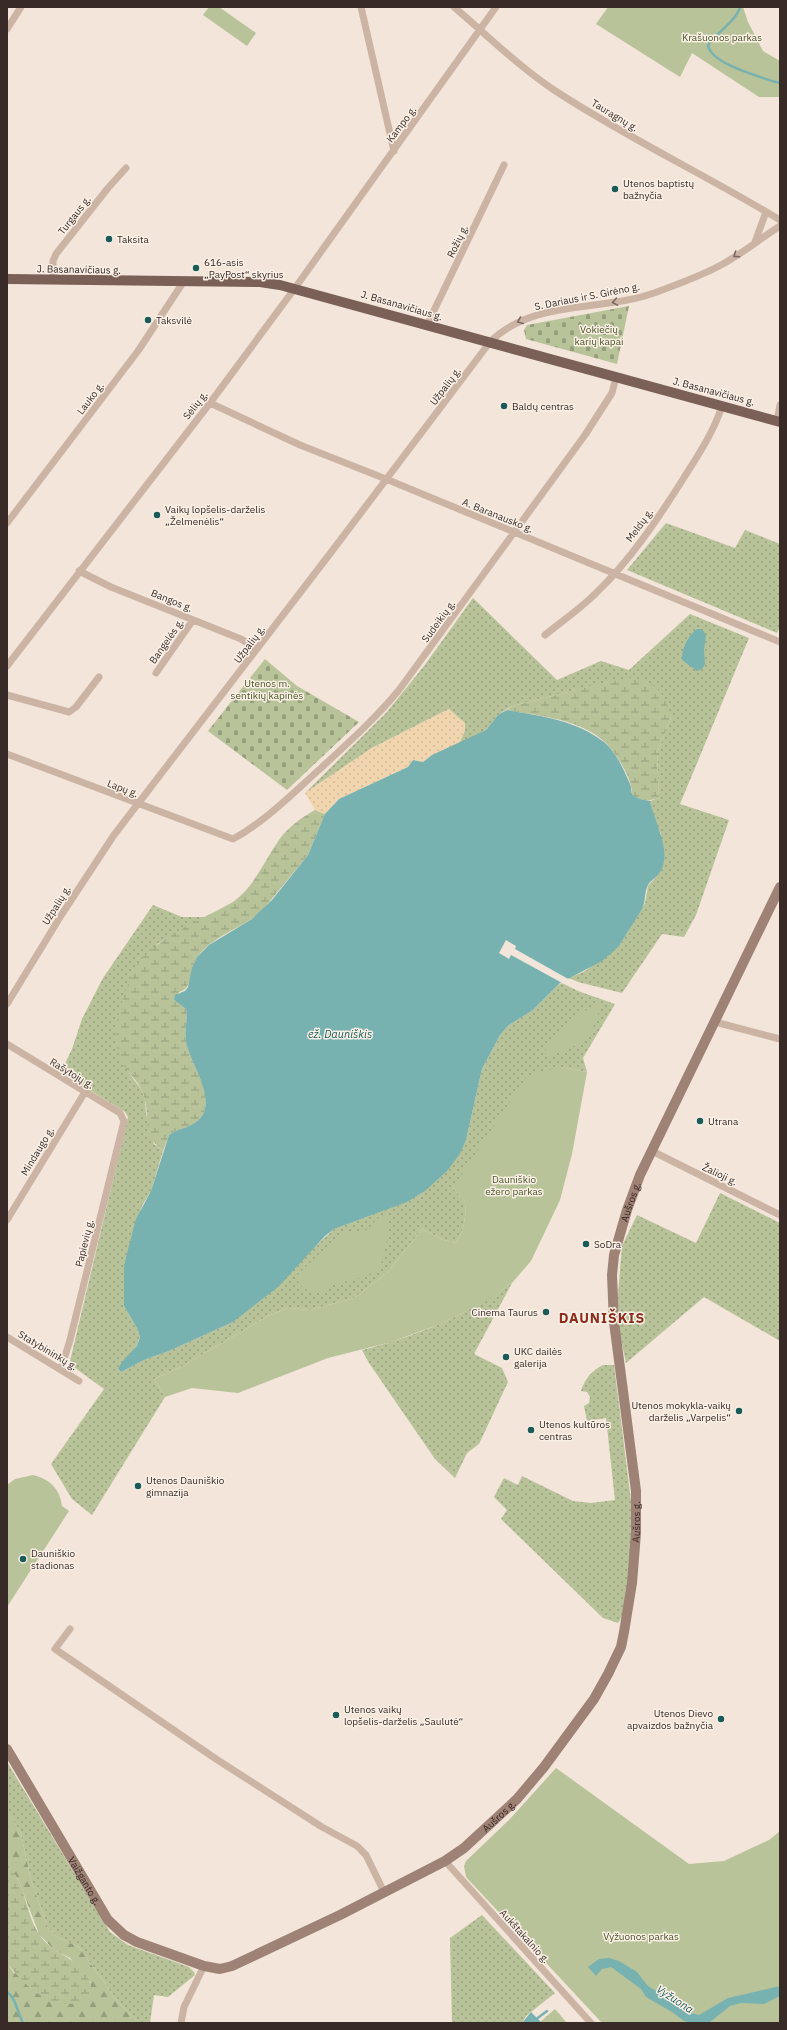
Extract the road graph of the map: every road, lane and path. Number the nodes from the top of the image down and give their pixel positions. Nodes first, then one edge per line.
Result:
1 (21, 7) edge
2 (361, 7) edge
3 (454, 7) edge
4 (496, 7) edge
5 (7, 29) edge
6 (480, 29) junction
7 (394, 151) junction
8 (504, 165) dead end
9 (126, 168) dead end
10 (766, 212) junction
11 (780, 220) edge
12 (780, 226) edge
13 (755, 242) junction
14 (7, 279) edge
15 (53, 280) junction
16 (184, 281) junction
17 (295, 288) junction
18 (427, 325) junction
19 (490, 342) junction
20 (616, 377) junction
21 (210, 403) junction
22 (780, 405) edge
23 (722, 406) junction
24 (778, 421) edge
25 (386, 479) junction
26 (7, 523) edge
27 (513, 532) junction
28 (80, 571) junction
29 (615, 574) junction
30 (193, 620) junction
31 (545, 634) dead end
32 (780, 642) edge
33 (257, 649) junction
34 (7, 666) edge
35 (156, 673) dead end
36 (99, 677) dead end
37 (7, 695) edge
38 (7, 754) edge
39 (138, 804) junction
40 (233, 839) joint
41 (780, 887) edge
42 (7, 1004) edge
43 (715, 1022) junction
44 (780, 1039) edge
45 (7, 1044) edge
46 (85, 1092) junction
47 (124, 1121) joint
48 (652, 1151) junction
49 (780, 1215) edge
50 (7, 1220) edge
51 (7, 1337) edge
52 (61, 1369) junction
53 (79, 1381) dead end
54 (70, 1629) dead end
55 (7, 1749) edge
56 (445, 1861) junction
57 (384, 1892) junction
58 (204, 1966) junction
59 (181, 2023) edge
60 (590, 2023) edge

1 - 5 street
2 - 7 street, Kampo g.
3 - 6 street, Tauragnų g.
4 - 6 street, Kampo g.
6 - 7 street, Kampo g.
6 - 10 street, Tauragnų g.
7 - 17 street, Sėlių g.
8 - 18 street, Rožių g.
9 - 15 street, Turgaus g.
10 - 11 street, Tauragnų g.
10 - 13 street
12 - 13 street, S. Dariaus ir S. Girėno g.
13 -> 19 street, S. Dariaus ir S. Girėno g.
14 - 15 main road, J. Basanavičiaus g.
15 - 16 main road, J. Basanavičiaus g.
16 - 17 main road, J. Basanavičiaus g.
16 - 26 street, Lauko g.
17 - 18 main road, J. Basanavičiaus g.
17 - 21 street, Sėlių g.
18 - 19 main road, J. Basanavičiaus g.
19 - 20 main road, J. Basanavičiaus g.
19 - 25 street, Užpalių g.
20 - 23 main road, J. Basanavičiaus g.
20 - 27 street, Sudeikių g.
21 - 25 street, A. Baranausko g.
21 - 28 street, Sėlių g.
22 - 24 street
23 - 24 main road, J. Basanavičiaus g.
23 - 29 street, Meldų g.
25 - 27 street, A. Baranausko g.
25 - 33 street, Užpalių g.
27 - 29 street, A. Baranausko g.
27 - 40 street, Sudeikių g.
28 - 30 street, Bangos g.
28 - 34 street, Sėlių g.
29 - 31 street, Meldų g.
29 - 32 street, A. Baranausko g.
30 - 33 street, Bangos g.
30 - 35 street, Bangelės g.
33 - 39 street, Užpalių g.
36 - 37 street
38 - 39 street, Lapų g.
39 - 40 street, Lapų g.
39 - 42 street, Užpalių g.
41 - 43 street, Aušros g.
43 - 44 street
43 - 48 street, Aušros g.
45 - 46 street, Rašytojų g.
46 - 47 street, Rašytojų g.
46 - 50 street, Mindaugo g.
47 - 52 street, Papievių g.
48 - 49 street, Žalioji g.
48 - 56 street, Aušros g.
51 - 52 street, Statybininkų g.
52 - 53 street, Statybininkų g.
54 - 57 street
55 - 58 street, Vaižganto g.
56 - 57 street, Aušros g.
56 - 60 street, Aukštakalnio g.
57 - 58 street, Aušros g.
58 - 59 street

